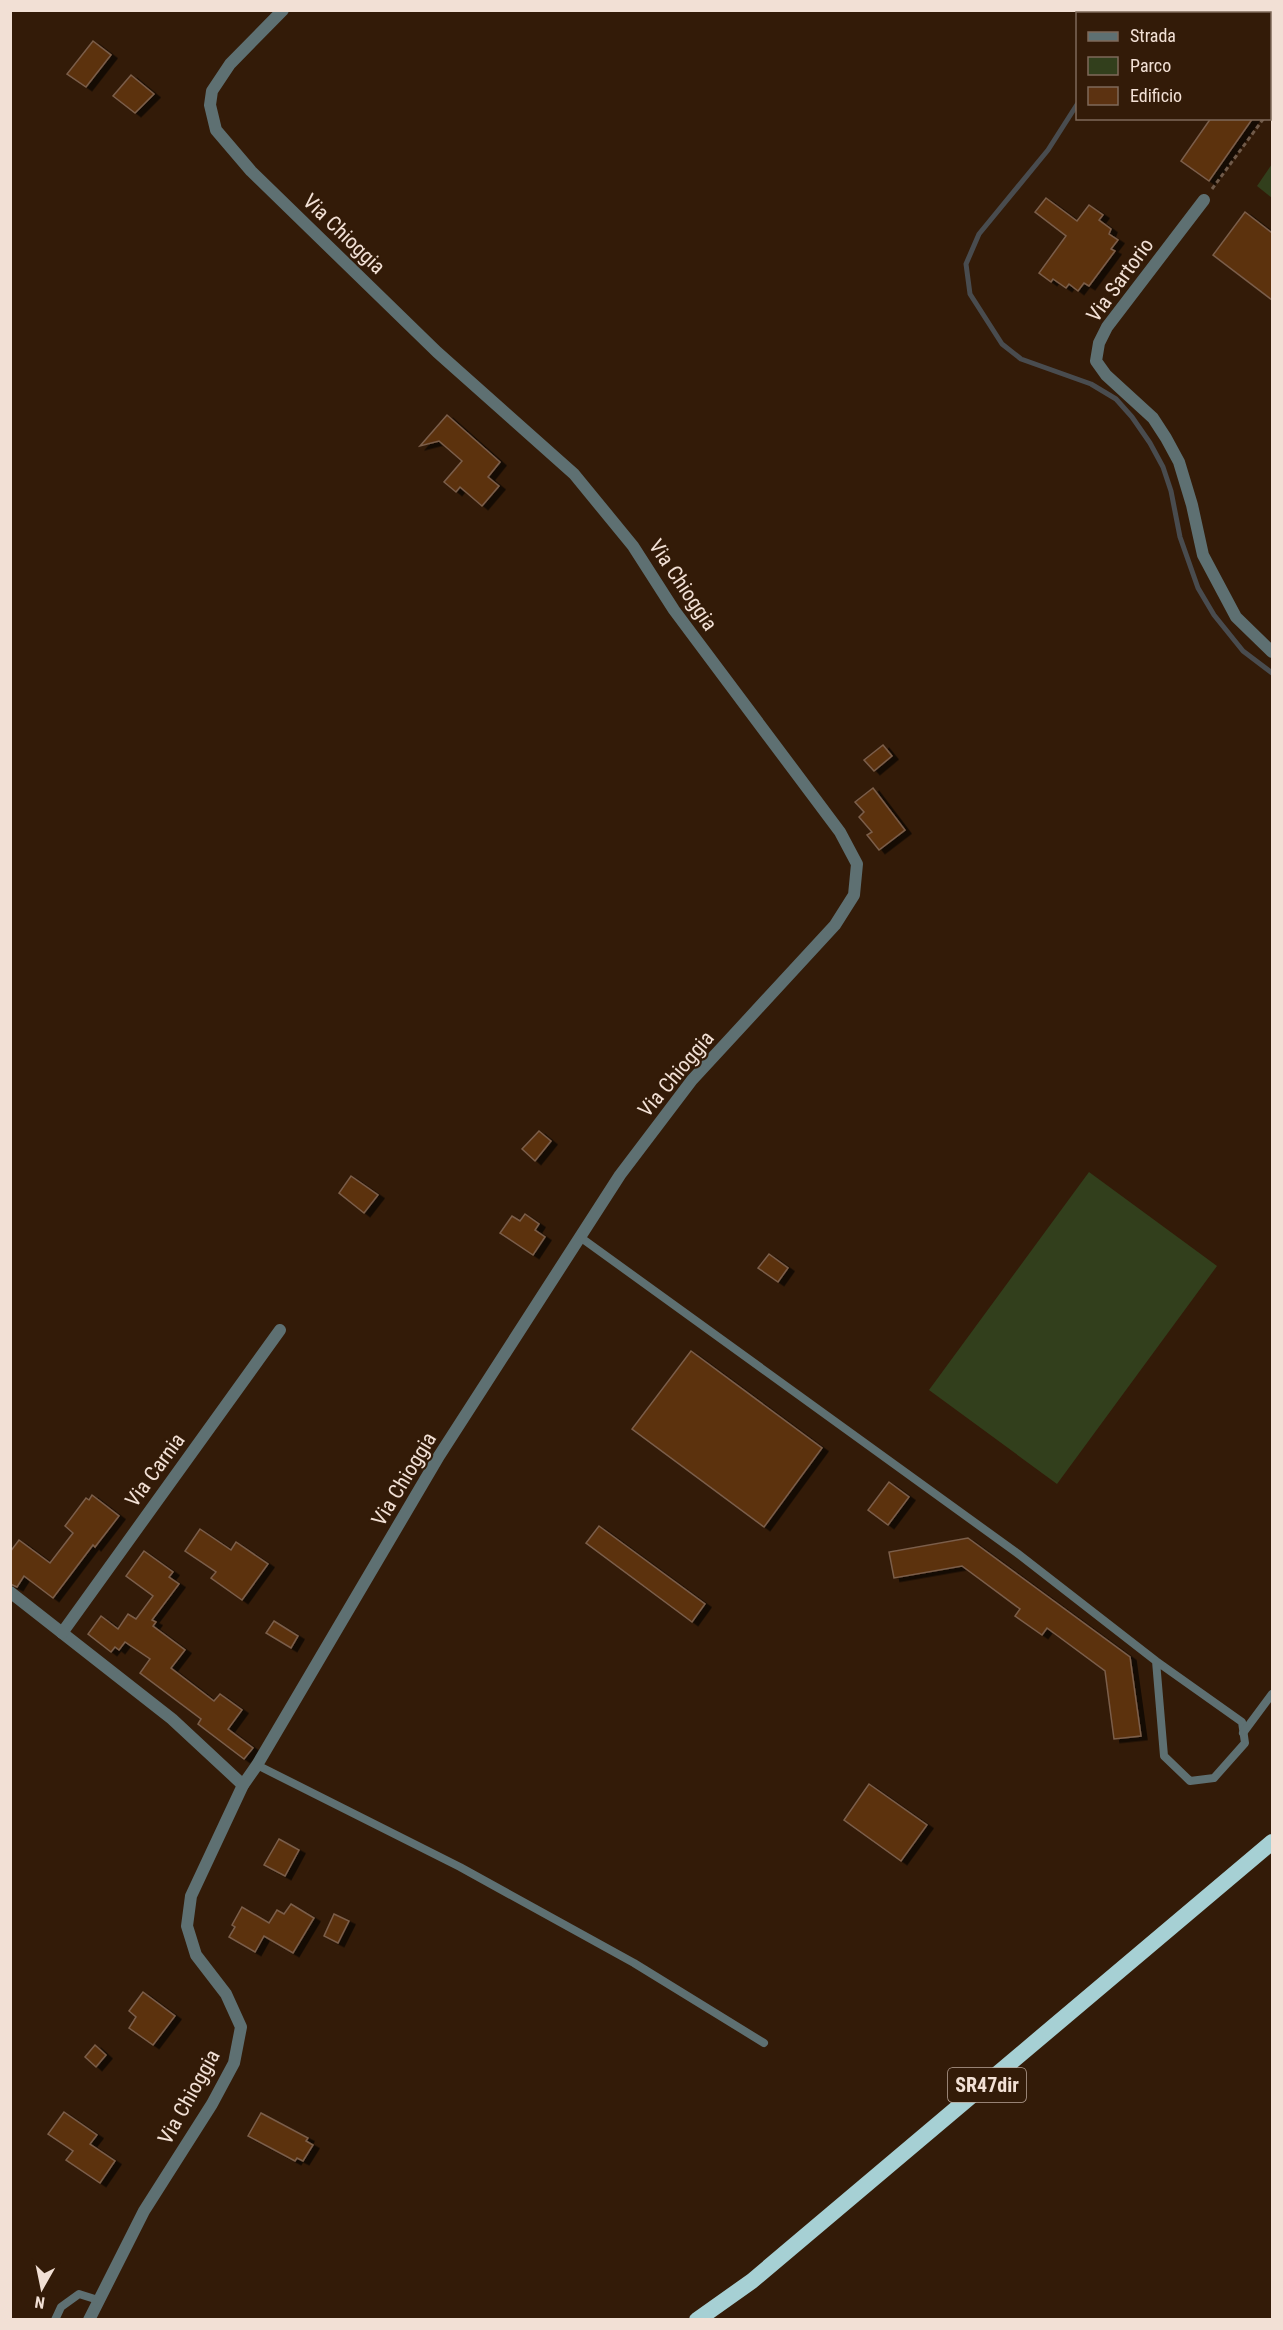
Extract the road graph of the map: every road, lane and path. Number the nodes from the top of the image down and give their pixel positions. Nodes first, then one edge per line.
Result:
1 (283, 10) edge
2 (1263, 120) edge
3 (1204, 200) joint
4 (1272, 651) edge
5 (580, 1237) junction
6 (279, 1330) dead end
7 (10, 1592) edge
8 (62, 1633) junction
9 (1156, 1661) junction
10 (1272, 1694) edge
11 (1243, 1733) junction
12 (257, 1765) junction
13 (243, 1785) junction
14 (1272, 1842) edge
15 (764, 2043) dead end
16 (98, 2300) junction
17 (55, 2319) edge
18 (89, 2319) edge
19 (697, 2319) edge

1 - 5 street, Via Chioggia
2 - 3 path
3 - 4 street, Via Sartorio
5 - 9 lane
5 - 12 street, Via Chioggia
6 - 8 street, Via Carnia
7 - 8 street
8 - 13 street
9 - 11 lane
9 - 11 lane
10 - 11 lane
12 - 13 street, Via Chioggia
12 - 15 lane
13 - 16 street, Via Chioggia
14 - 19 highway, SR47dir / SR47dir
16 - 17 lane
16 - 18 street, Via Chioggia

